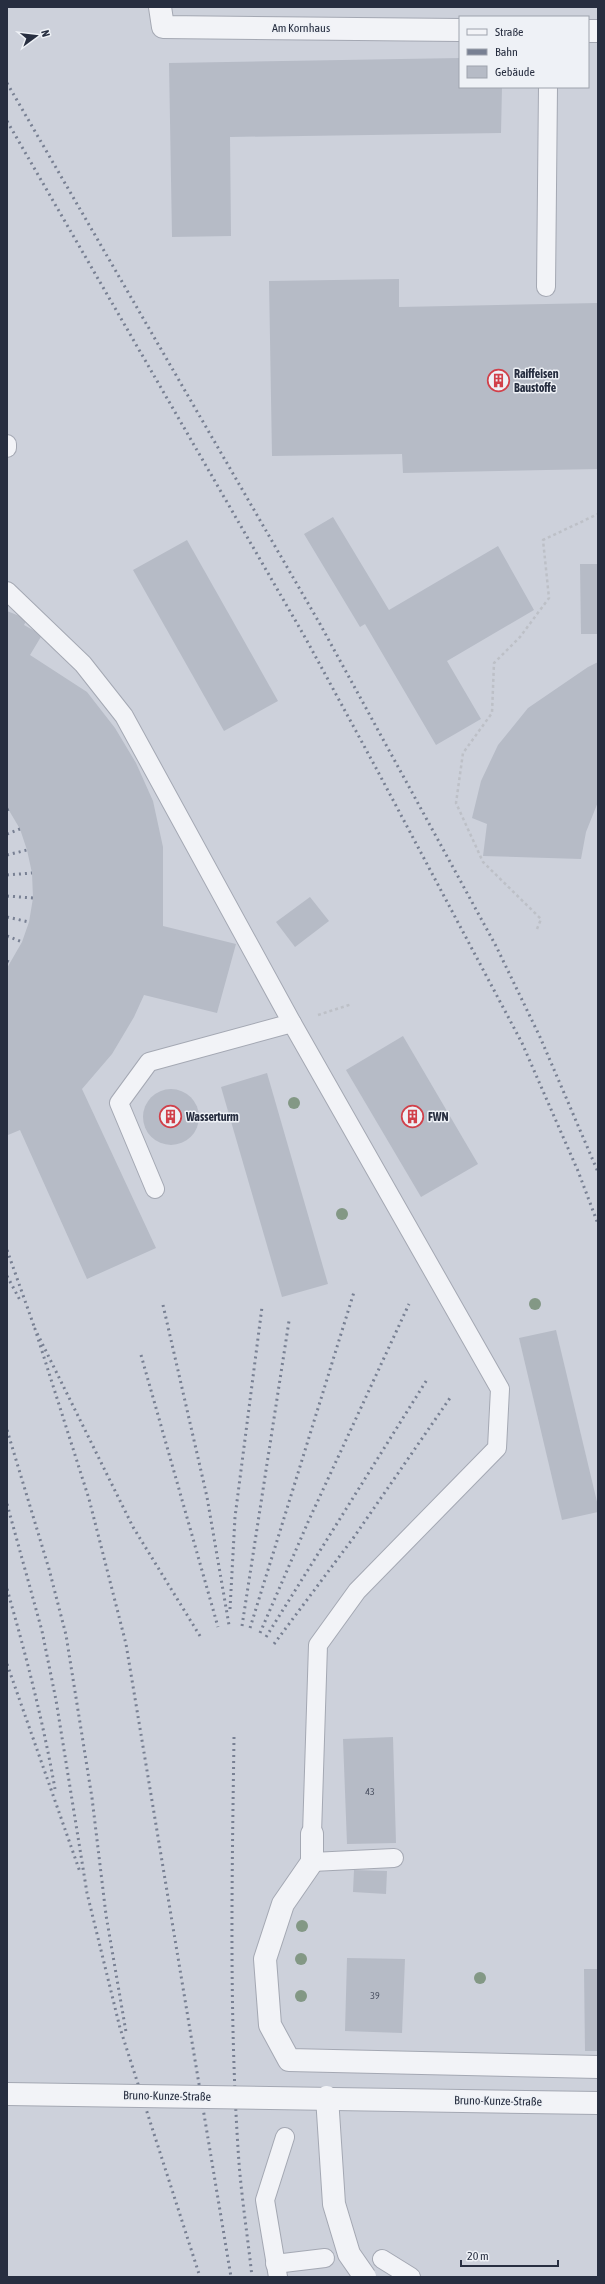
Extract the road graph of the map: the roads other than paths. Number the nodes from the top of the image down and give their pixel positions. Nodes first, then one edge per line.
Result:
1 (160, 7) edge
2 (459, 30) edge
3 (548, 88) edge
4 (546, 287) dead end
5 (7, 444) edge
6 (7, 448) edge
7 (7, 591) edge
8 (292, 1023) junction
9 (155, 1189) dead end
10 (312, 1834) joint
11 (394, 1858) dead end
12 (312, 1862) junction
13 (598, 2067) edge
14 (7, 2094) edge
15 (327, 2097) junction
16 (598, 2103) edge
17 (285, 2136) dead end
18 (325, 2258) dead end
19 (382, 2259) dead end
20 (276, 2270) edge
21 (365, 2277) edge
22 (411, 2277) edge

1 - 2 street, Am Kornhaus
3 - 4 lane
5 - 6 lane
7 - 8 lane
8 - 9 lane
8 - 10 lane
10 - 12 street
11 - 12 lane
12 - 13 street
14 - 15 street, Bruno-Kunze-Straße, bridge
15 - 16 street, Bruno-Kunze-Straße, bridge
15 - 21 street, bridge
17 - 20 lane
18 - 20 lane
19 - 22 lane

